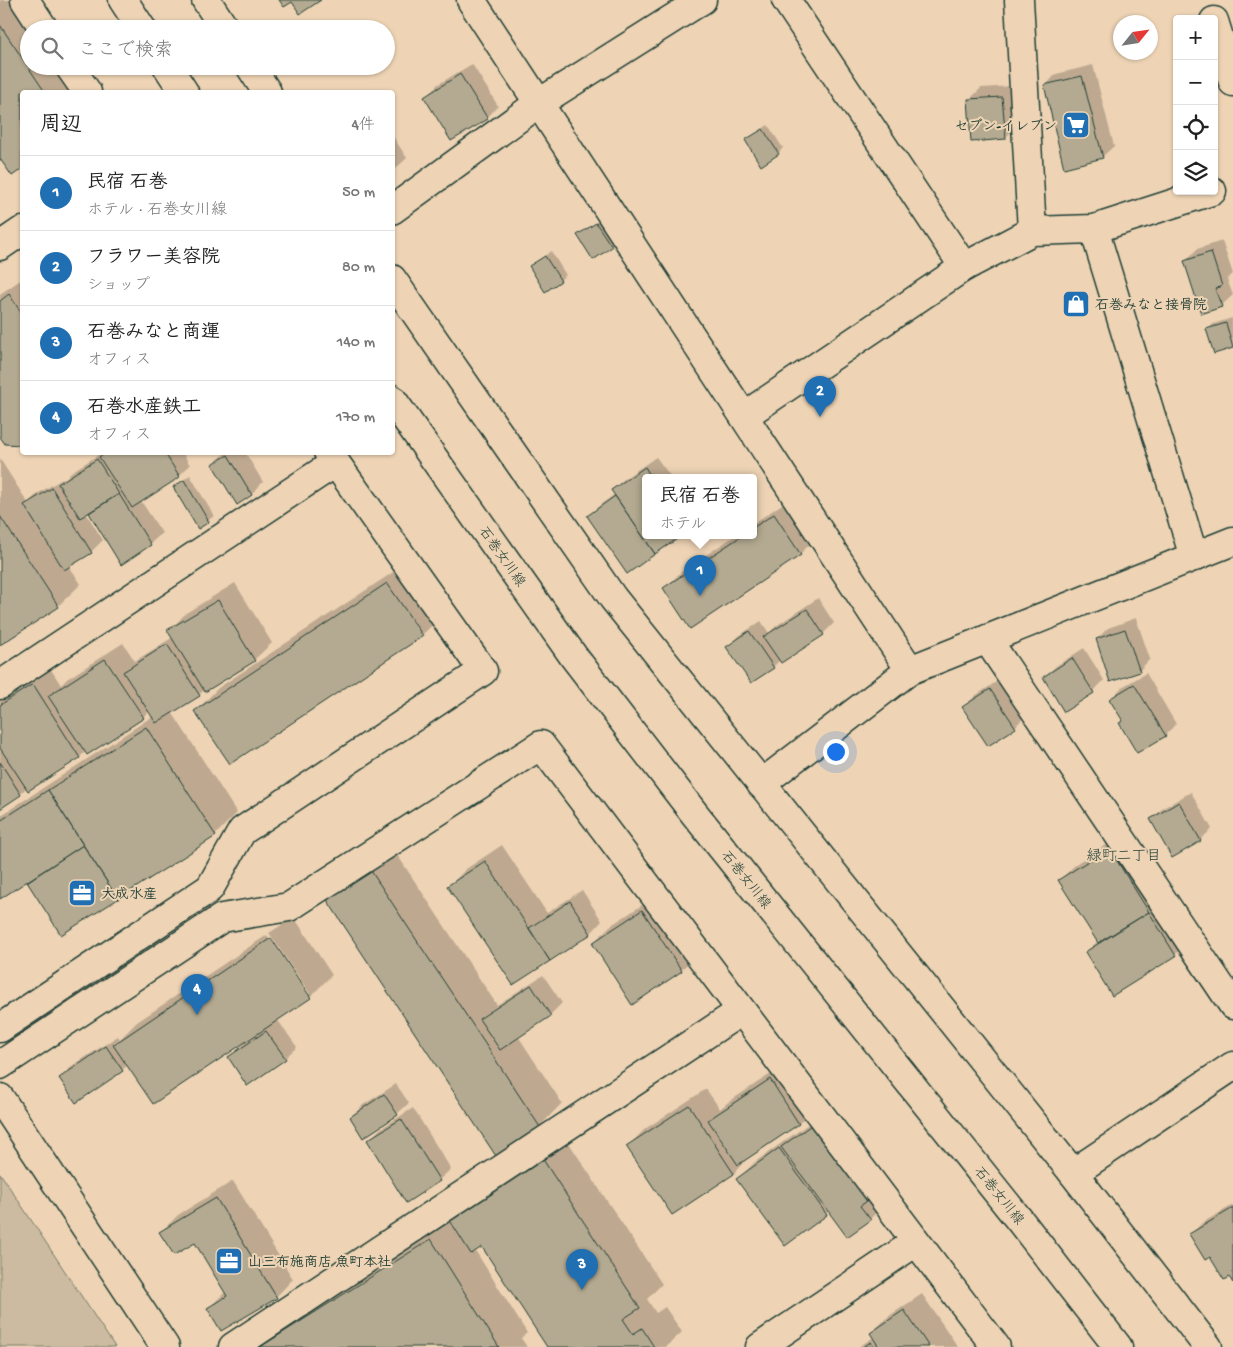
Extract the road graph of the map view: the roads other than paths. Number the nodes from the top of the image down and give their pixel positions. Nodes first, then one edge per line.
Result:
1 (25, 0) edge
2 (123, 0) edge
3 (206, 0) edge
4 (471, 0) edge
5 (702, 0) edge
6 (786, 0) edge
7 (1019, 0) edge
8 (1208, 0) edge
9 (1212, 15) edge
10 (38, 20) edge
11 (136, 20) edge
12 (219, 20) edge
13 (1218, 33) edge
14 (75, 75) edge
15 (173, 75) edge
16 (256, 75) edge
17 (1233, 82) edge
18 (86, 90) edge
19 (183, 90) edge
20 (266, 90) edge
21 (539, 103) junction
22 (1233, 184) edge
23 (1218, 189) edge
24 (1200, 195) edge
25 (395, 208) edge
26 (1094, 229) junction
27 (1032, 231) junction
28 (20, 232) edge
29 (0, 246) edge
30 (964, 267) junction
31 (395, 283) edge
32 (395, 403) edge
33 (744, 416) junction
34 (331, 458) edge
35 (1233, 541) edge
36 (1194, 557) junction
37 (987, 640) junction
38 (910, 670) junction
39 (0, 685) edge
40 (761, 784) junction
41 (1233, 1005) edge
42 (741, 1011) junction
43 (0, 1028) edge
44 (0, 1065) edge
45 (1233, 1066) edge
46 (0, 1098) edge
47 (1073, 1173) junction
48 (916, 1242) junction
49 (165, 1347) edge
50 (233, 1347) edge
51 (760, 1347) edge
52 (996, 1347) edge
53 (1118, 1347) edge
54 (1208, 1347) edge

1 - 10 main road
2 - 11 main road
3 - 12 main road
4 - 21 main road
5 - 21 main road
6 - 30 main road
7 - 27 main road
8 - 9 main road
13 - 17 main road
14 - 18 main road
15 - 19 main road
16 - 20 main road
21 - 25 main road
21 - 33 main road
22 - 23 main road
24 - 26 main road
26 - 27 main road
26 - 36 main road
27 - 30 main road
28 - 29 main road
30 - 33 main road
31 - 40 main road
32 - 53 main road, 石巻女川線
33 - 38 main road
34 - 39 main road
34 - 43 main road
35 - 36 main road
36 - 37 main road
37 - 38 main road
37 - 41 main road
38 - 40 main road
40 - 47 main road
42 - 44 main road
42 - 48 main road
42 - 50 main road
45 - 47 main road
46 - 49 main road
47 - 54 main road
48 - 51 main road
48 - 52 main road

